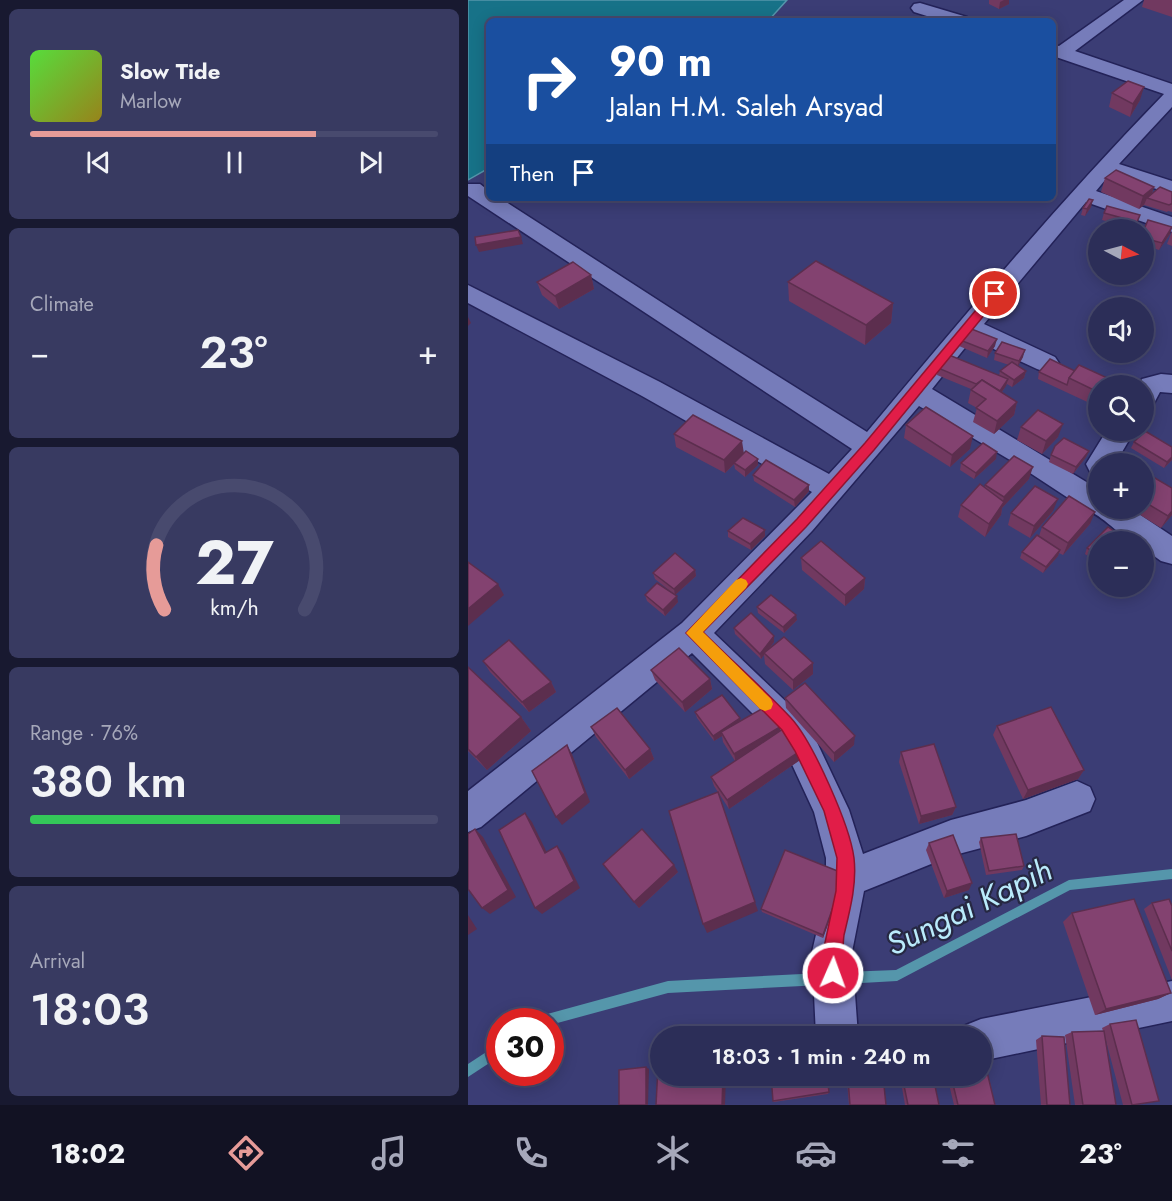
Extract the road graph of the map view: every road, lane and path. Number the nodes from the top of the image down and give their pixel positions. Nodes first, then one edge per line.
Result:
1 (1135, 0) edge
2 (920, 8) dead end
3 (952, 18) edge
4 (1057, 52) edge
5 (1172, 90) edge
6 (1172, 96) edge
7 (1106, 166) junction
8 (1172, 188) edge
9 (472, 189) dead end
10 (1082, 193) junction
11 (486, 198) edge
12 (490, 201) edge
13 (1172, 225) edge
14 (468, 293) edge
15 (968, 327) junction
16 (1046, 363) edge
17 (1172, 384) edge
18 (1154, 385) edge
19 (915, 391) junction
20 (870, 447) junction
21 (831, 489) junction
22 (1088, 497) edge
23 (1123, 519) edge
24 (1172, 552) edge
25 (693, 633) junction
26 (1077, 799) dead end
27 (468, 814) edge
28 (845, 880) junction
29 (1172, 1001) edge
30 (836, 1026) edge
31 (992, 1038) edge

1 - 4 street
2 - 3 street
4 - 5 street
6 - 7 street
7 - 8 street
7 - 10 street
9 - 11 street
10 - 13 street
10 - 15 street
12 - 20 street
14 - 21 street
15 - 16 street
15 - 19 street
17 - 18 street
19 - 20 street
19 - 22 street
20 - 21 street
21 - 25 street
23 - 24 street
25 - 27 street
25 - 28 street
26 - 28 street
28 - 30 street
29 - 31 street

